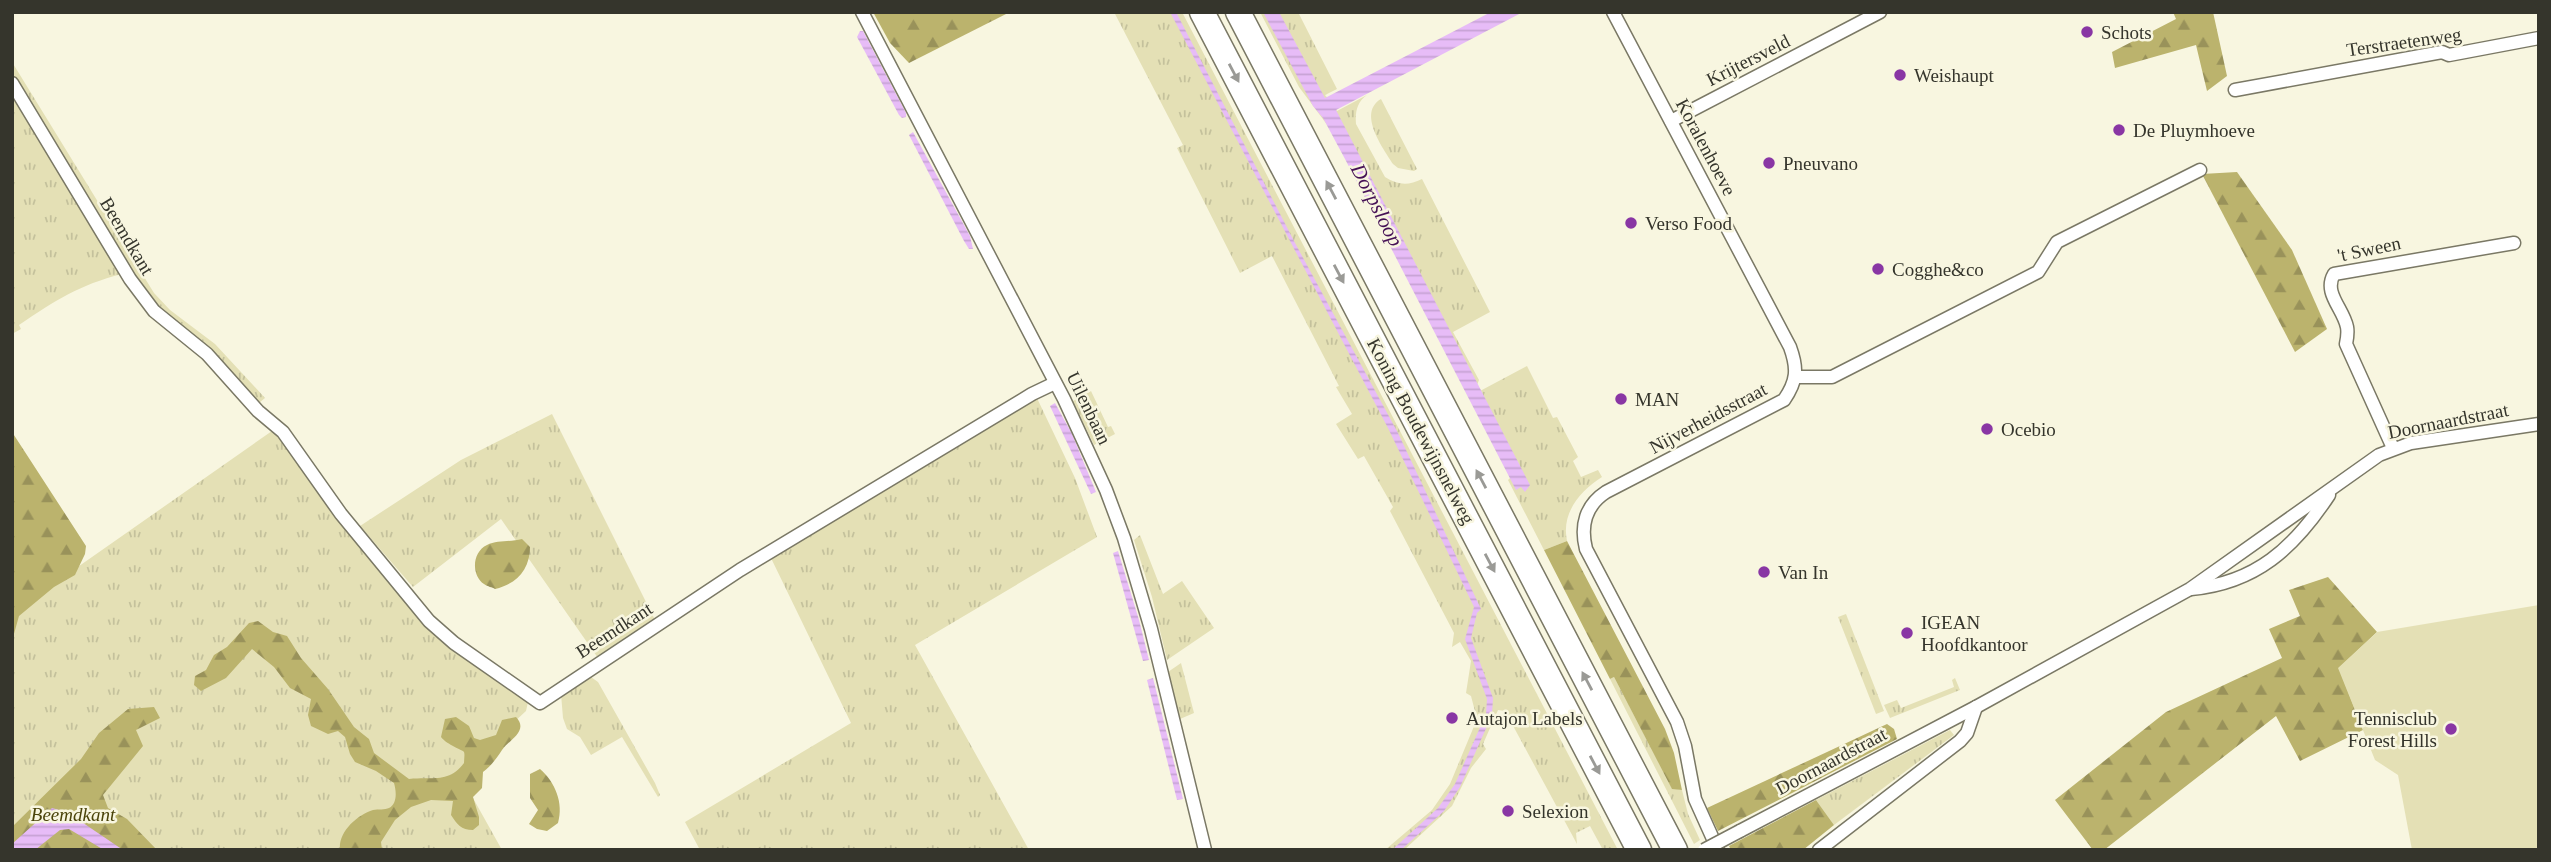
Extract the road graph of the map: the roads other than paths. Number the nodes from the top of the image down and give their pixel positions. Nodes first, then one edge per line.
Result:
1 (862, 12) edge
2 (1202, 12) edge
3 (1238, 12) edge
4 (1614, 12) edge
5 (1880, 12) edge
6 (2539, 38) edge
7 (12, 83) edge
8 (2235, 90) dead end
9 (1671, 121) junction
10 (2200, 170) dead end
11 (2514, 243) dead end
12 (1796, 377) junction
13 (1055, 383) junction
14 (2539, 424) edge
15 (2393, 448) junction
16 (2334, 488) junction
17 (2190, 589) junction
18 (1976, 707) junction
19 (1205, 850) edge
20 (1639, 850) edge
21 (1675, 850) edge
22 (1704, 850) edge
23 (1718, 850) edge
24 (1819, 850) edge

1 - 13 street, Uilenbaan
2 -> 20 highway, Koning Boudewijnsnelweg
21 -> 3 highway, Koning Boudewijnsnelweg
4 - 9 street, Koralenhoeve
5 - 9 street, Krijtersveld
6 - 8 street, Terstraetenweg
7 - 13 street, Beemdkant
9 - 12 street, Koralenhoeve
10 - 12 street
11 - 15 street, 't Sween
12 - 23 street, Nijverheidsstraat
13 - 19 street, Uilenbaan
14 - 15 street, Doornaardstraat
15 - 16 street, Doornaardstraat
16 - 17 street, Doornaardstraat
16 - 17 street, Doornaardstraat
17 - 18 street, Doornaardstraat
18 - 22 street, Doornaardstraat, bridge
18 - 24 street

